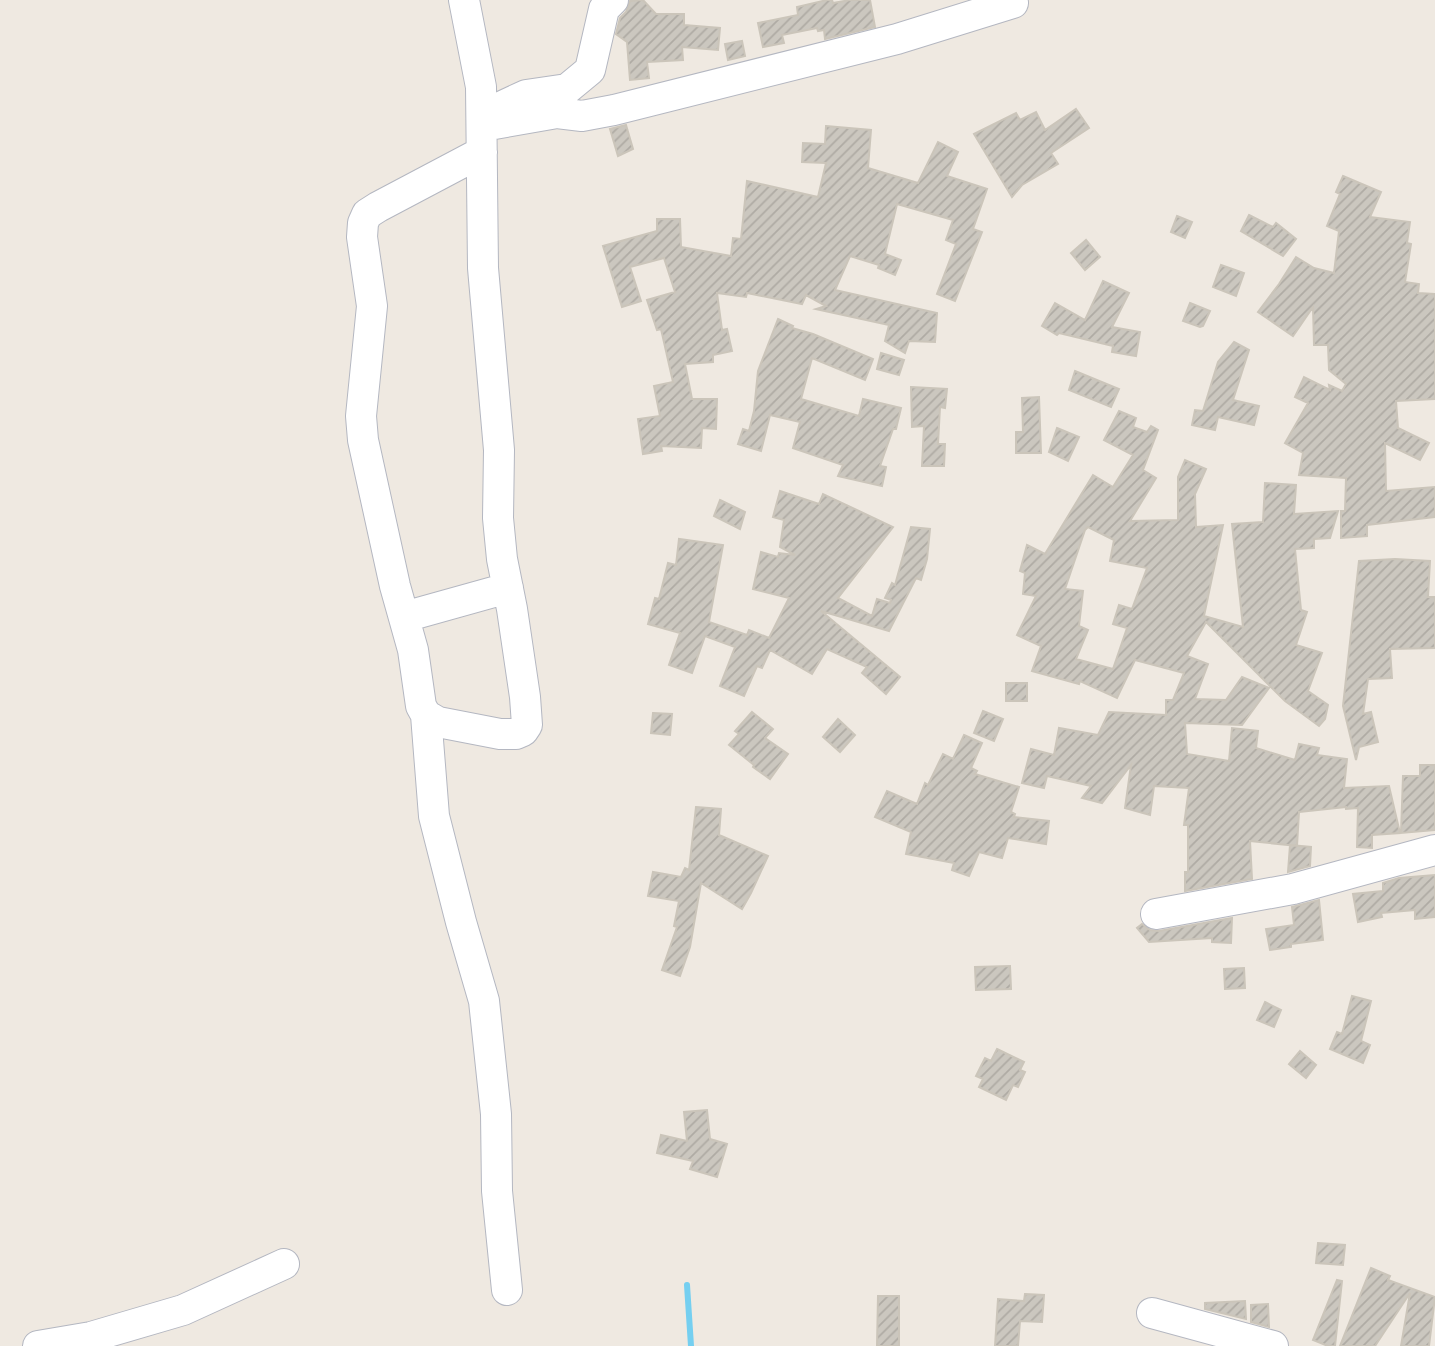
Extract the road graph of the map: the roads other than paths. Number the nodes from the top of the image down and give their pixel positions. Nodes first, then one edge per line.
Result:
1 (464, 0) edge
2 (612, 0) edge
3 (1013, 3) dead end
4 (483, 131) junction
5 (508, 588) junction
6 (404, 617) junction
7 (426, 715) junction
8 (1435, 850) edge
9 (1156, 914) dead end
10 (284, 1264) dead end
11 (507, 1290) dead end
12 (1152, 1313) dead end
13 (38, 1346) edge
14 (1273, 1346) edge

1 - 4 street
2 - 4 street
3 - 4 street
4 - 5 street
4 - 6 street
5 - 6 street
5 - 7 street
6 - 7 street
7 - 11 street
8 - 9 street
10 - 13 street
12 - 14 street

